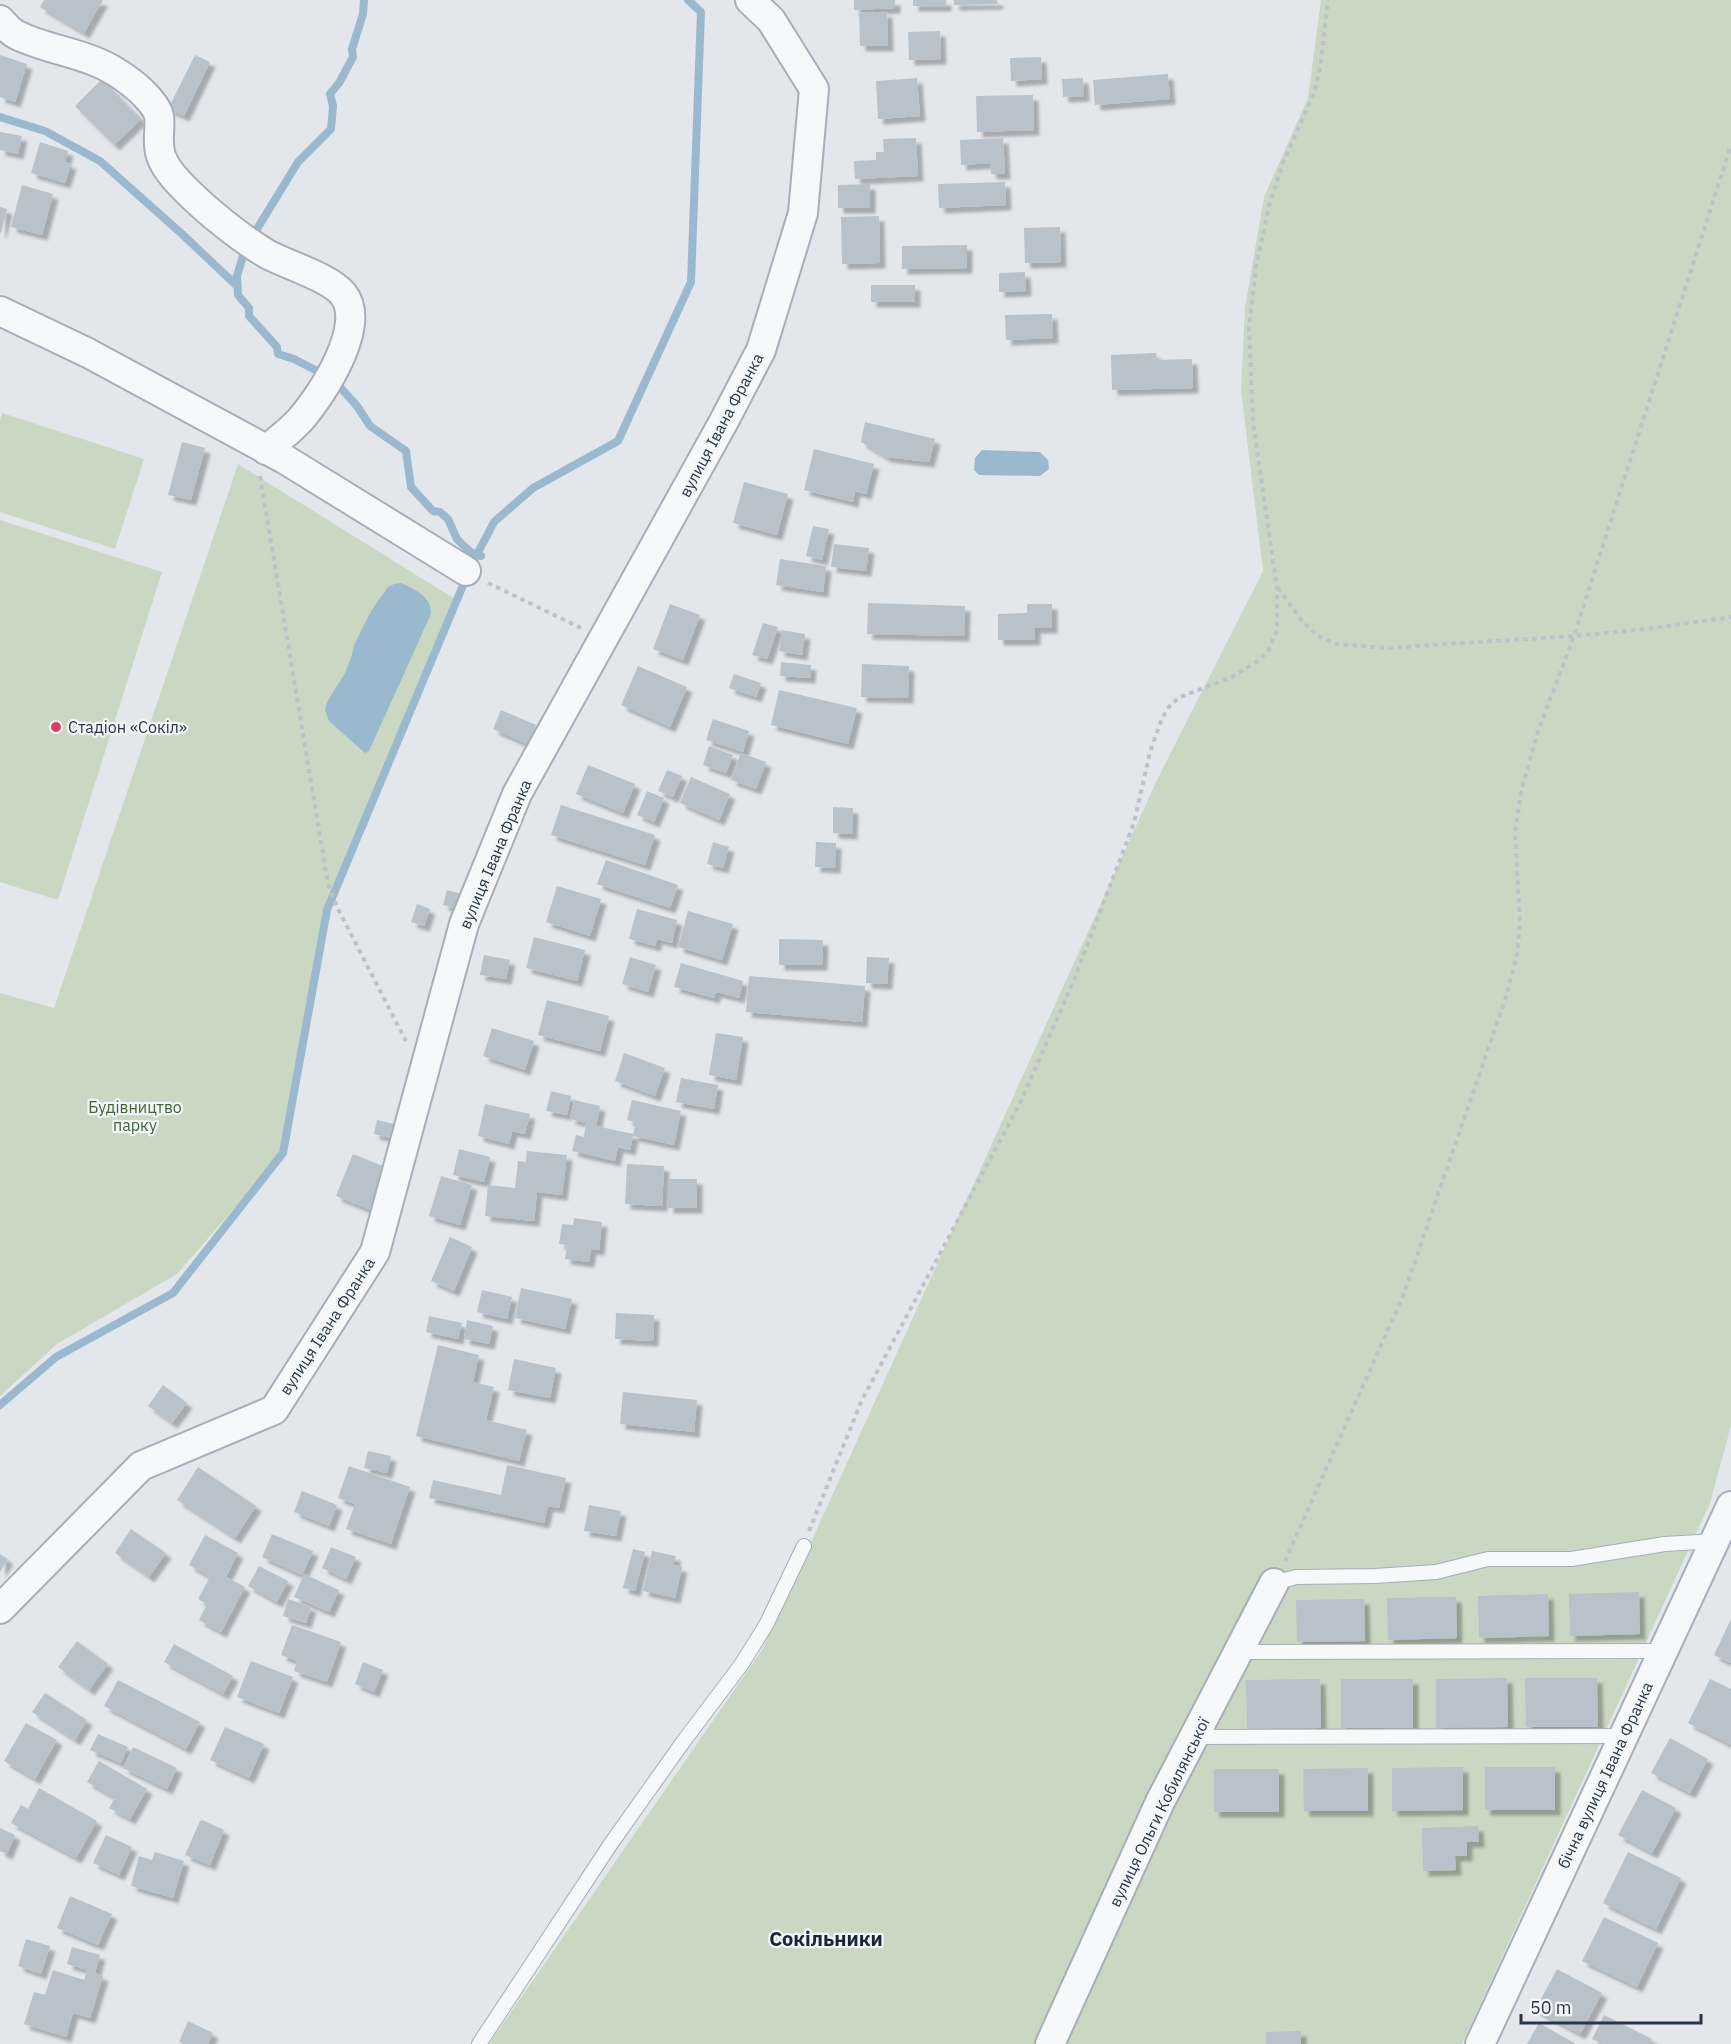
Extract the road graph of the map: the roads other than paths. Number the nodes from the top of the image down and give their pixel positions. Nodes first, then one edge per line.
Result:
1 (750, 0) edge
2 (0, 20) edge
3 (0, 311) edge
4 (260, 446) junction
5 (478, 578) road end
6 (1731, 1506) edge
7 (1715, 1541) junction
8 (804, 1546) road end
9 (1275, 1583) joint
10 (0, 1609) edge
11 (1664, 1651) junction
12 (1239, 1652) junction
13 (1624, 1736) junction
14 (1194, 1737) junction
15 (479, 2044) edge
16 (1050, 2044) edge
17 (1479, 2044) edge

1 - 10 street, вулиця Івана Франка
2 - 4 street
3 - 4 street
4 - 5 street
6 - 7 street, бічна вулиця Івана Франка
7 - 9 lane
7 - 11 street, бічна вулиця Івана Франка
8 - 15 lane
9 - 12 street, вулиця Ольги Кобилянської
11 - 12 lane
11 - 13 street, бічна вулиця Івана Франка
12 - 14 street, вулиця Ольги Кобилянської
13 - 14 lane
13 - 17 street, бічна вулиця Івана Франка
14 - 16 street, вулиця Ольги Кобилянської

